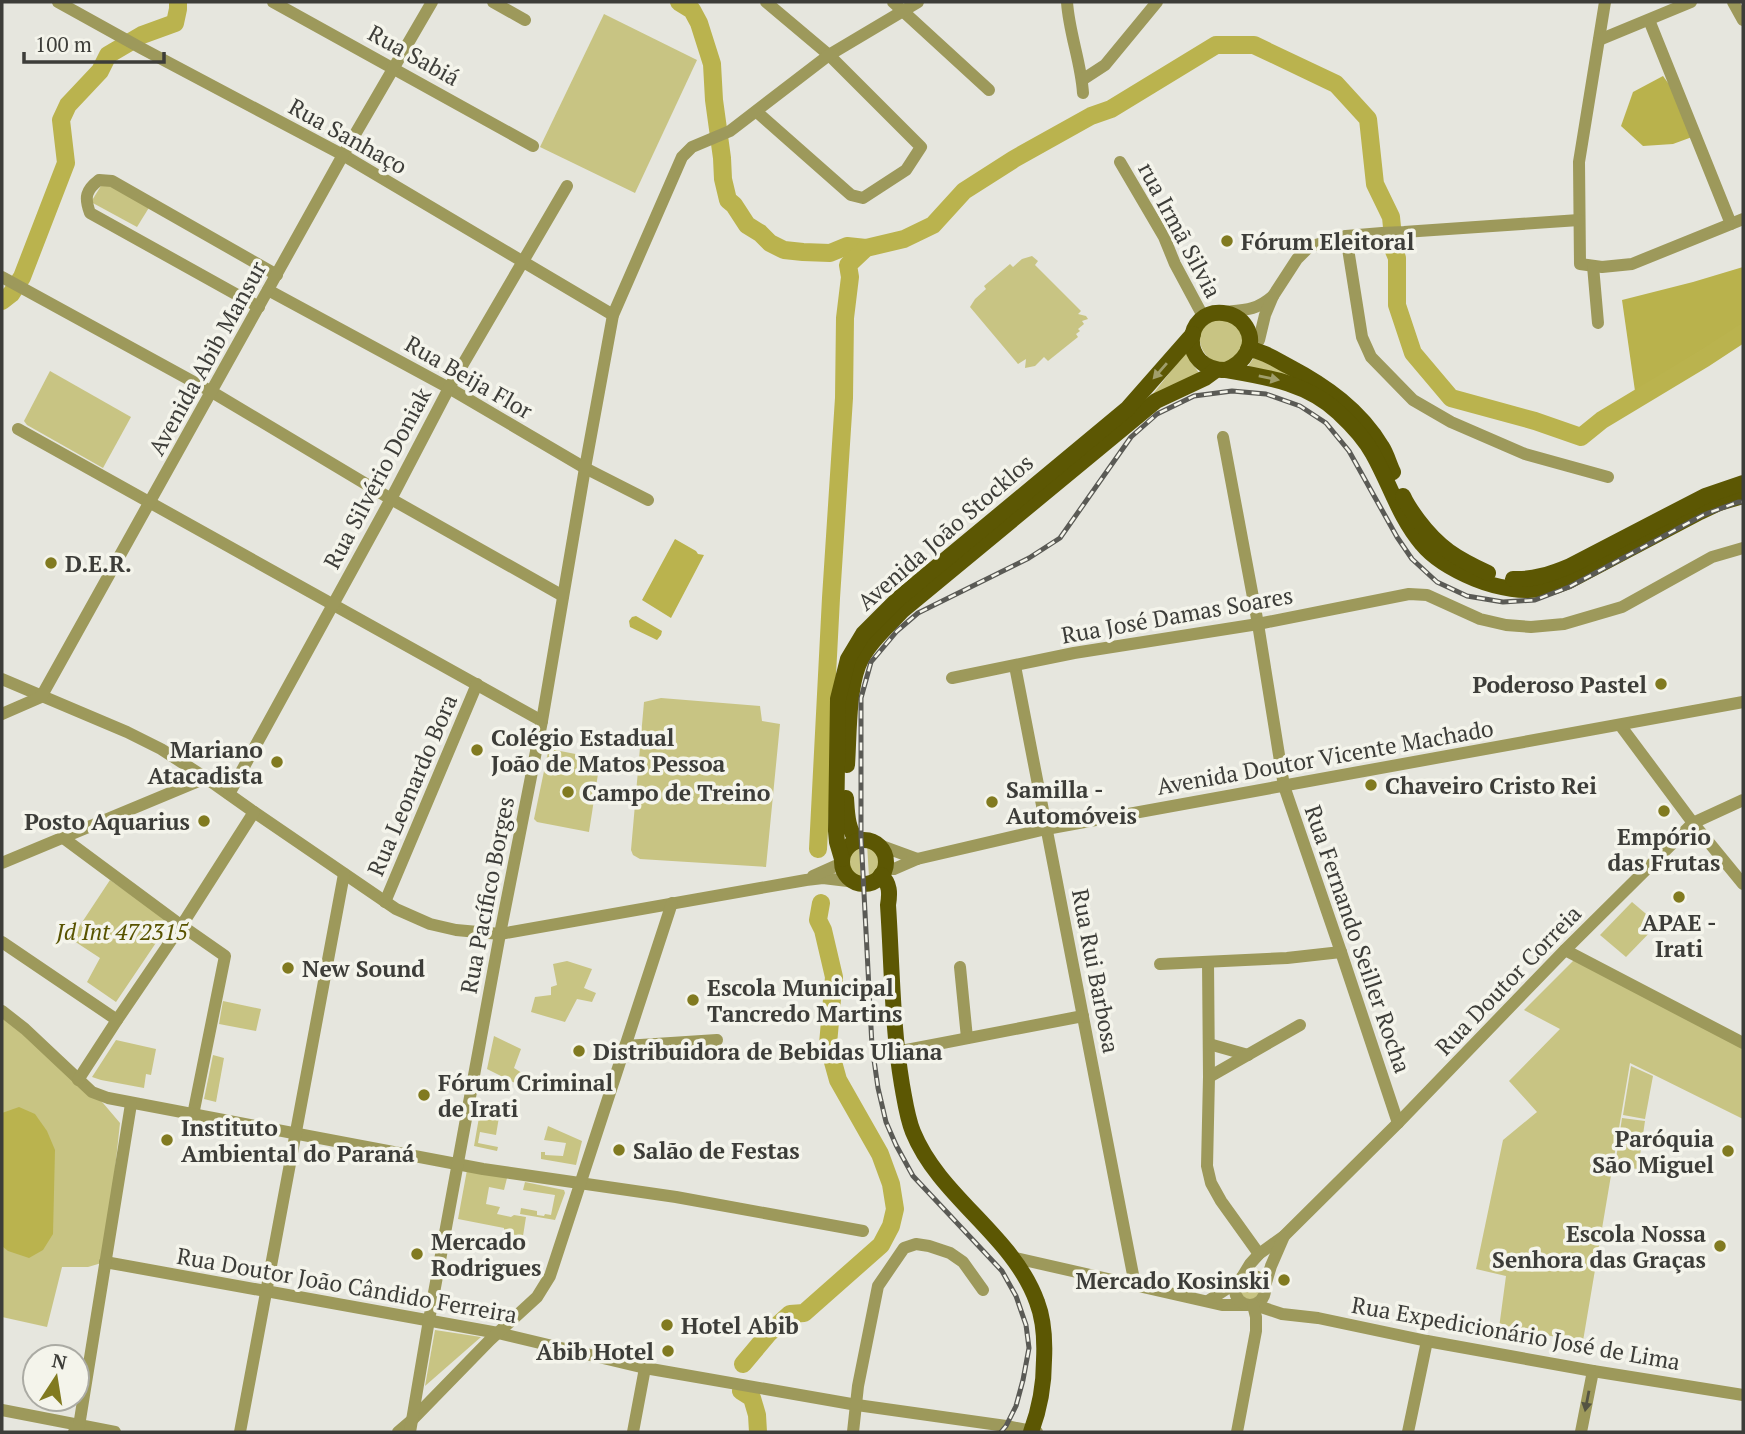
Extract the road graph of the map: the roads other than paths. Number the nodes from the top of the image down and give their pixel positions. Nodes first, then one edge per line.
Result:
1 (58, 2) edge
2 (274, 2) edge
3 (432, 2) edge
4 (493, 2) edge
5 (765, 2) edge
6 (918, 2) edge
7 (1067, 2) edge
8 (1157, 2) edge
9 (1605, 2) edge
10 (1691, 2) edge
11 (1733, 2) edge
12 (898, 6) edge
13 (525, 20) dead end
14 (1649, 20) junction
15 (1743, 20) edge
16 (1599, 40) junction
17 (829, 55) junction
18 (393, 67) junction
19 (1082, 80) junction
20 (989, 90) dead end
21 (1083, 93) dead end
22 (757, 112) junction
23 (533, 146) dead end
24 (343, 155) junction
25 (1120, 162) dead end
26 (567, 186) dead end
27 (1578, 220) junction
28 (1737, 221) edge
29 (1346, 236) junction
30 (523, 262) junction
31 (1593, 266) junction
32 (277, 275) junction
33 (5, 279) edge
34 (268, 290) junction
35 (1273, 296) junction
36 (259, 307) junction
37 (613, 315) junction
38 (1211, 315) junction
39 (1598, 323) dead end
40 (1193, 334) junction
41 (1249, 347) junction
42 (1221, 370) junction
43 (449, 388) junction
44 (212, 392) junction
45 (18, 429) dead end
46 (1223, 437) dead end
47 (584, 468) junction
48 (1608, 477) dead end
49 (1743, 483) edge
50 (1743, 496) edge
51 (391, 499) junction
52 (648, 500) dead end
53 (150, 503) junction
54 (1743, 548) edge
55 (563, 596) junction
56 (332, 604) junction
57 (1258, 624) junction
58 (1015, 666) junction
59 (952, 678) dead end
60 (2, 679) edge
61 (477, 684) junction
62 (41, 697) junction
63 (1743, 702) edge
64 (2, 714) edge
65 (542, 721) junction
66 (1620, 725) junction
67 (206, 778) junction
68 (1284, 786) junction
69 (229, 794) junction
70 (1743, 800) edge
71 (254, 812) junction
72 (1693, 823) junction
73 (1046, 829) junction
74 (62, 837) junction
75 (858, 841) junction
76 (876, 844) junction
77 (916, 859) junction
78 (842, 861) junction
79 (2, 863) edge
80 (883, 872) junction
81 (344, 874) junction
82 (806, 880) junction
83 (859, 883) junction
84 (1743, 884) edge
85 (385, 902) junction
86 (672, 903) junction
87 (888, 905) junction
88 (181, 926) junction
89 (500, 934) junction
90 (2, 942) edge
91 (1565, 950) junction
92 (1341, 952) junction
93 (1208, 962) junction
94 (1160, 964) dead end
95 (960, 967) dead end
96 (2, 1011) edge
97 (1083, 1016) junction
98 (117, 1020) junction
99 (1300, 1025) dead end
100 (967, 1038) junction
101 (717, 1040) dead end
102 (1743, 1043) edge
103 (1209, 1044) junction
104 (625, 1046) junction
105 (896, 1052) junction
106 (1248, 1055) junction
107 (1209, 1077) junction
108 (78, 1080) junction
109 (131, 1104) junction
110 (193, 1115) junction
111 (1398, 1123) junction
112 (296, 1135) junction
113 (458, 1164) junction
114 (579, 1184) junction
115 (863, 1231) dead end
116 (1284, 1236) junction
117 (1259, 1254) junction
118 (1011, 1257) junction
119 (105, 1262) junction
120 (1239, 1280) junction
121 (1135, 1285) junction
122 (984, 1290) dead end
123 (266, 1292) junction
124 (1257, 1299) junction
125 (1208, 1301) junction
126 (429, 1320) junction
127 (498, 1333) junction
128 (1427, 1340) junction
129 (646, 1368) junction
130 (1593, 1371) junction
131 (1743, 1395) edge
132 (857, 1405) junction
133 (2, 1410) edge
134 (411, 1426) edge
135 (76, 1429) edge
136 (115, 1432) edge
137 (240, 1432) edge
138 (398, 1432) edge
139 (633, 1432) edge
140 (853, 1432) edge
141 (1033, 1432) edge
142 (1237, 1432) edge
143 (1408, 1432) edge
144 (1581, 1432) edge

1 - 24 street, Rua Sanhaço
2 - 18 street, Rua Sabiá
3 - 18 street, Avenida Abib Mansur
4 - 13 street
5 - 17 street
6 - 12 street
7 - 19 street
8 - 19 street
9 - 16 street
10 - 14 street
11 - 15 street
12 - 17 street
12 - 20 street
14 - 16 street
14 - 28 street
16 - 27 street
17 - 22 street
17 - 22 street
18 - 23 street, Rua Sabiá
18 - 24 street, Avenida Abib Mansur
19 - 21 street
22 - 37 street, Rua Pacífico Borges
24 - 30 street, Rua Sanhaço
24 - 32 street, Avenida Abib Mansur
25 - 38 street, rua Irmã Silvia
26 - 30 street, Rua Silvério Doniak
27 - 29 street
27 - 31 street
28 - 31 street
29 - 35 street
29 - 48 street
30 - 37 street, Rua Sanhaço
30 - 43 street, Rua Silvério Doniak
31 - 39 street
32 - 34 street, Avenida Abib Mansur
32 - 36 street
33 - 44 street
34 - 36 street, Avenida Abib Mansur
34 - 43 street, Rua Beija Flor
35 - 38 street
35 - 41 street
36 - 44 street, Avenida Abib Mansur
37 - 47 street, Rua Pacífico Borges
38 - 40 main road, Avenida João Stocklos
38 - 41 main road
40 - 42 main road
40 -> 78 main road, Avenida João Stocklos
41 - 42 main road, Avenida João Stocklos
41 - 49 main road
42 -> 50 main road
42 - 75 main road, Avenida João Stocklos
43 - 47 street, Rua Beija Flor
43 - 51 street, Rua Silvério Doniak
44 - 51 street
44 - 53 street, Avenida Abib Mansur
45 - 53 street
46 - 57 street, Rua Fernando Seiller Rocha
47 - 52 street, Rua Beija Flor
47 - 55 street, Rua Pacífico Borges
51 - 55 street
51 - 56 street, Rua Silvério Doniak
53 - 56 street
53 - 62 street, Avenida Abib Mansur
54 - 57 street, Rua José Damas Soares
55 - 65 street, Rua Pacífico Borges
56 - 61 street
56 - 69 street, Rua Silvério Doniak
57 - 58 street, Rua José Damas Soares
57 - 68 street, Rua Fernando Seiller Rocha
58 - 59 street, Rua José Damas Soares
58 - 73 street, Rua Rui Barbosa
60 - 62 street
61 - 65 street
61 - 85 street, Rua Leonardo Bora
62 - 64 street
62 - 67 street
63 - 66 street, Avenida Doutor Vicente Machado
65 - 89 street, Rua Pacífico Borges
66 - 68 street, Avenida Doutor Vicente Machado
66 - 72 street
67 - 69 street
67 - 74 street
68 - 73 street, Avenida Doutor Vicente Machado
68 - 92 street, Rua Fernando Seiller Rocha
69 - 71 street
70 - 72 street, Rua Doutor Correia
71 - 81 street
71 - 88 street
72 - 84 street
72 - 91 street, Rua Doutor Correia
73 - 77 street, Avenida Doutor Vicente Machado
73 - 97 street, Rua Rui Barbosa
74 - 79 street
74 - 88 street
75 - 76 main road
75 - 78 main road
76 - 77 street
76 - 80 main road
77 - 80 street, Avenida Doutor Vicente Machado
78 - 82 street
78 - 83 main road
80 - 83 main road
80 - 87 main road
81 - 85 street
81 - 112 street
82 - 83 street
82 - 86 street
83 - 87 main road
85 - 89 street
86 - 89 street
86 - 104 street
87 - 105 main road
88 - 98 street
88 - 110 street
89 - 113 street, Rua Pacífico Borges
90 - 98 street
91 - 102 street
91 - 111 street, Rua Doutor Correia
92 - 93 street
92 - 111 street, Rua Fernando Seiller Rocha
93 - 94 street
93 - 103 street
95 - 100 street
96 - 108 street
97 - 100 street
97 - 121 street, Rua Rui Barbosa
98 - 108 street
99 - 106 street
100 - 105 street
101 - 104 street
103 - 106 street
103 - 107 street
104 - 114 street
105 - 118 main road
106 - 107 street
107 - 117 street
108 - 109 street
109 - 110 street
109 - 119 street
110 - 112 street
111 - 116 street, Rua Doutor Correia
112 - 113 street
112 - 123 street
113 - 114 street
113 - 126 street, Rua Pacífico Borges
114 - 115 street
114 - 127 street
116 - 117 street, Rua Doutor Correia
116 - 124 street, Rua Doutor Correia
117 - 120 street, Rua Doutor Correia
118 - 121 street, Rua Expedicionário José de Lima
118 - 141 main road
119 - 123 street, Rua Doutor João Cândido Ferreira
119 - 135 street
120 - 124 street
120 - 124 street
120 - 125 street
121 - 125 street, Rua Expedicionário José de Lima
122 - 132 street
123 - 126 street, Rua Doutor João Cândido Ferreira
123 - 137 street
124 - 125 street, Rua Expedicionário José de Lima
124 - 128 street, Rua Expedicionário José de Lima
124 - 142 street
126 - 127 street, Rua Doutor João Cândido Ferreira
126 - 134 street, Rua Pacífico Borges
127 - 129 street, Rua Doutor João Cândido Ferreira
127 - 134 street
128 - 130 street, Rua Expedicionário José de Lima
128 - 143 street
129 - 132 street, Rua Doutor João Cândido Ferreira
129 - 139 street
130 - 131 street, Rua Expedicionário José de Lima
130 -> 144 street
132 - 140 street
132 - 141 street, Rua Doutor João Cândido Ferreira
133 - 135 street
134 - 138 street
135 - 136 street

